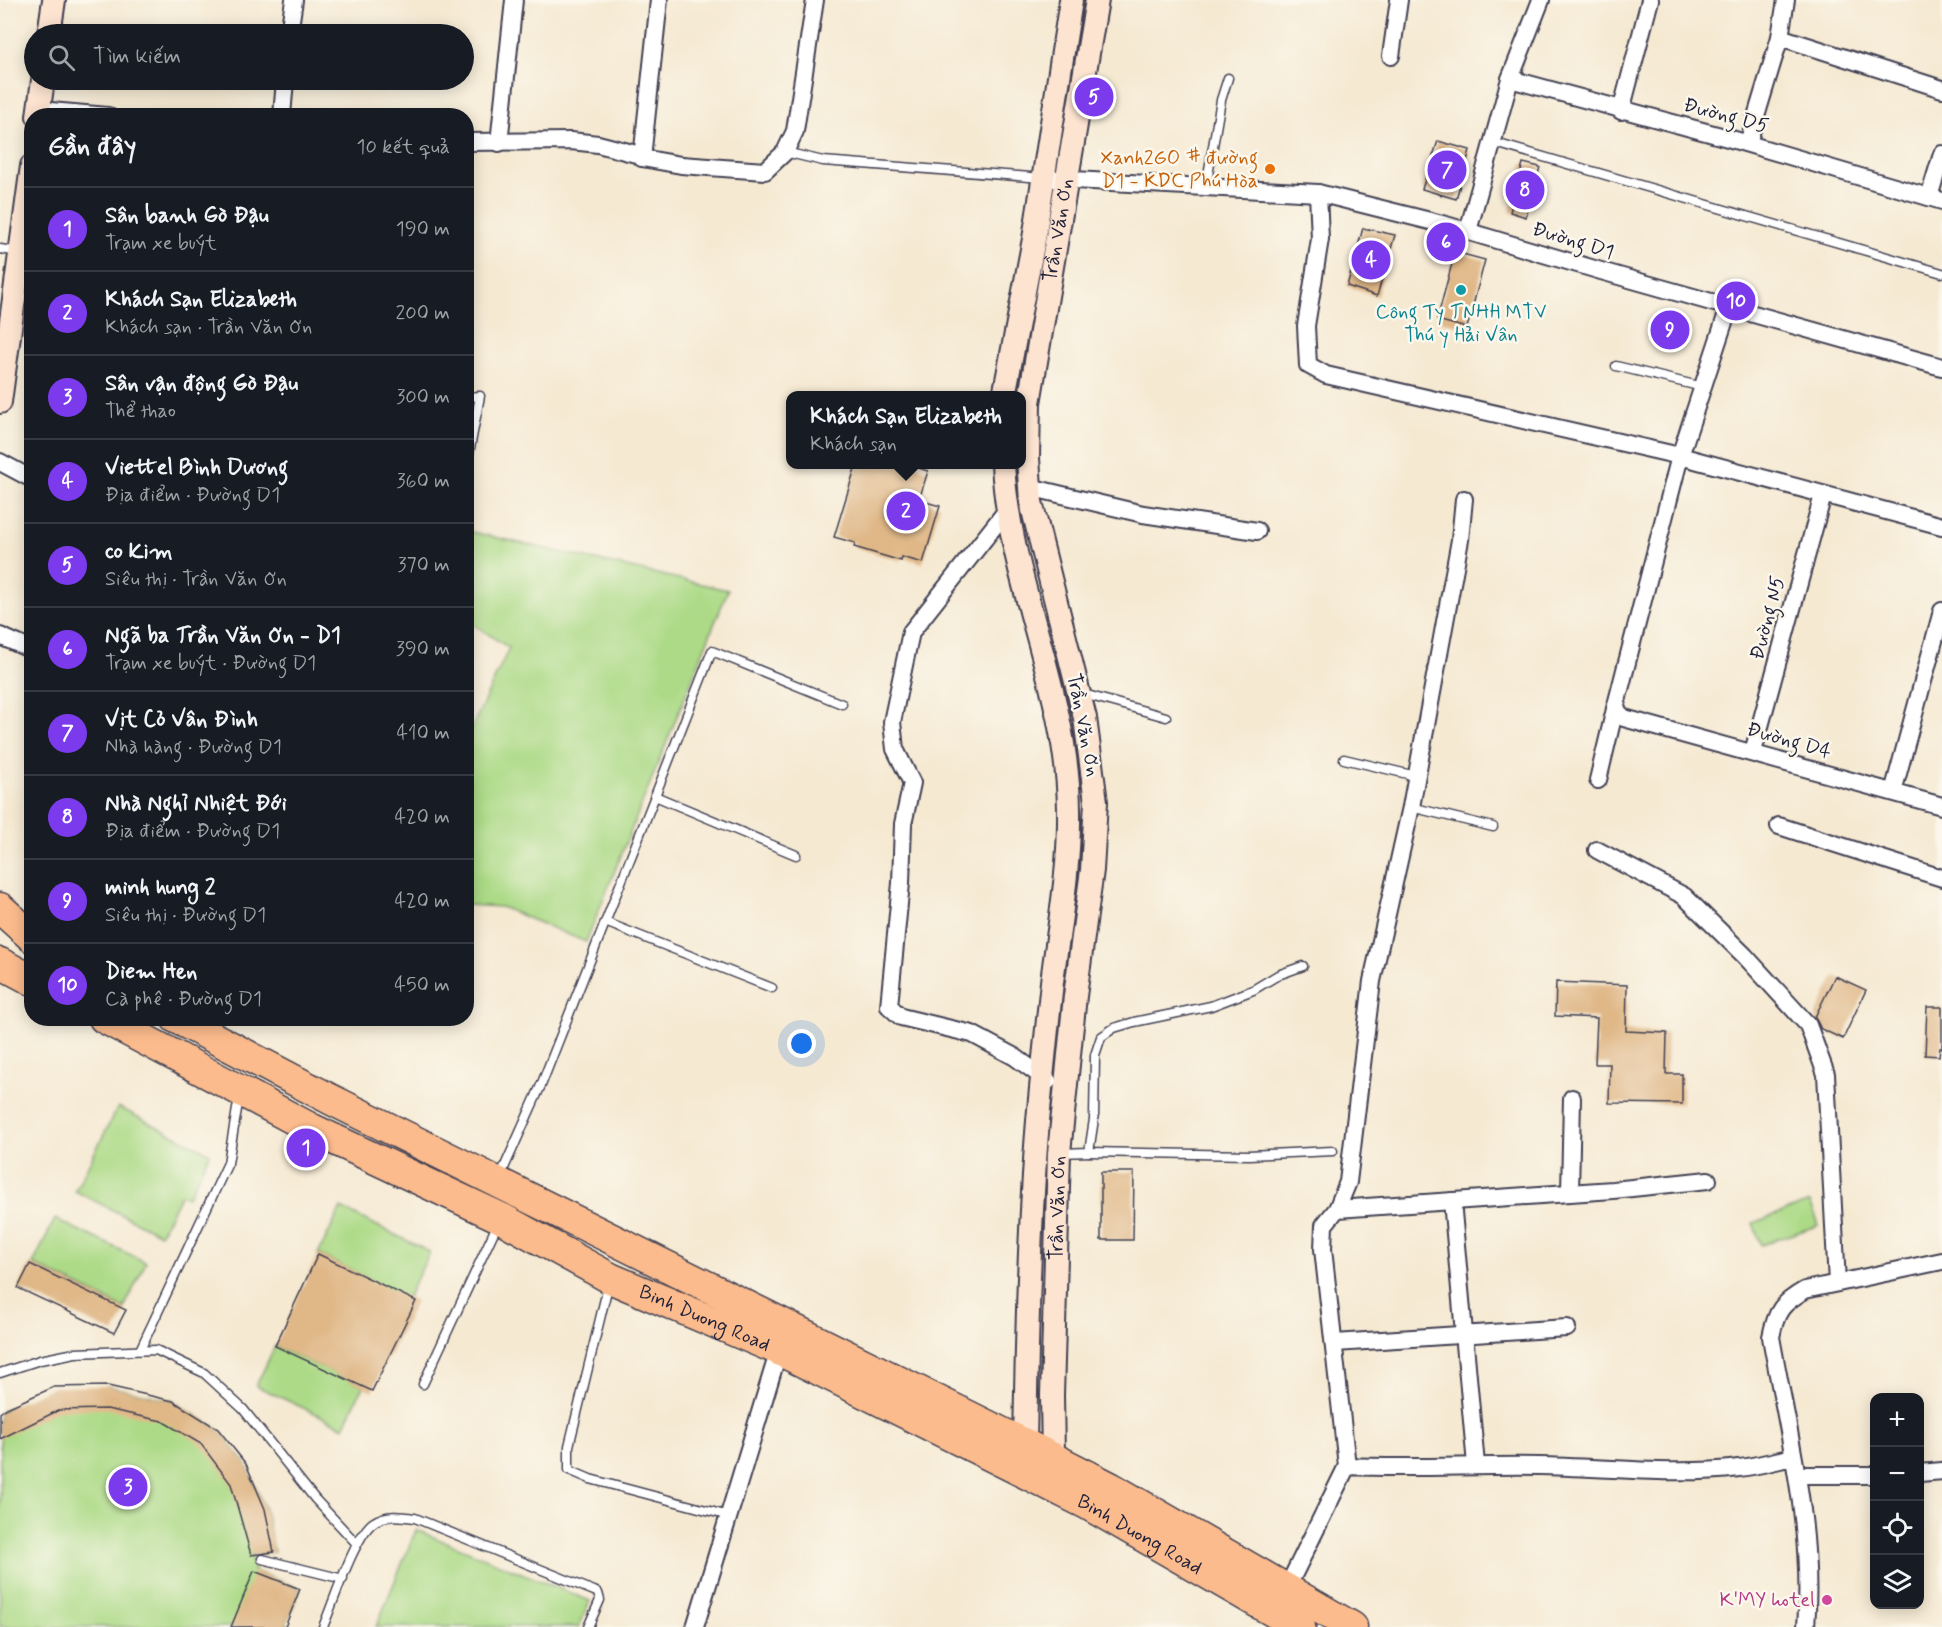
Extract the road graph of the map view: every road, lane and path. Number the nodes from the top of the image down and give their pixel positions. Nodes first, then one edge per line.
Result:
1 (54, 0) edge
2 (294, 0) edge
3 (514, 0) edge
4 (659, 0) edge
5 (815, 0) edge
6 (1071, 0) edge
7 (1097, 0) edge
8 (1399, 0) edge
9 (1541, 0) edge
10 (1650, 0) edge
11 (1786, 0) edge
12 (50, 24) edge
13 (291, 24) edge
14 (1780, 37) junction
15 (1391, 56) dead end
16 (1228, 78) dead end
17 (1510, 80) junction
18 (1942, 89) edge
19 (42, 90) edge
20 (284, 90) edge
21 (40, 108) edge
22 (283, 108) edge
23 (1621, 111) junction
24 (474, 142) edge
25 (1492, 142) junction
26 (499, 143) junction
27 (1748, 143) junction
28 (785, 152) junction
29 (1942, 154) edge
30 (642, 158) junction
31 (1044, 178) junction
32 (1068, 179) junction
33 (1206, 187) junction
34 (1318, 193) junction
35 (1936, 199) edge
36 (24, 231) edge
37 (1468, 231) junction
38 (10, 250) edge
39 (1942, 273) edge
40 (1730, 307) junction
41 (1616, 366) dead end
42 (1942, 367) edge
43 (1703, 387) junction
44 (1005, 391) edge
45 (474, 396) edge
46 (0, 402) edge
47 (474, 427) edge
48 (1680, 456) junction
49 (0, 462) edge
50 (1003, 469) edge
51 (24, 475) edge
52 (1029, 487) junction
53 (1823, 495) junction
54 (1464, 499) dead end
55 (1007, 510) junction
56 (1942, 526) edge
57 (1257, 531) dead end
58 (1942, 611) edge
59 (0, 636) edge
60 (24, 646) edge
61 (1078, 692) junction
62 (842, 704) dead end
63 (1619, 713) junction
64 (1166, 717) dead end
65 (1753, 752) junction
66 (1344, 759) dead end
67 (1416, 776) junction
68 (1598, 780) dead end
69 (1893, 792) junction
70 (655, 796) junction
71 (1942, 806) edge
72 (1411, 807) junction
73 (1779, 826) dead end
74 (1493, 827) dead end
75 (1598, 850) dead end
76 (796, 855) dead end
77 (1942, 878) edge
78 (0, 908) edge
79 (605, 922) junction
80 (24, 930) edge
81 (0, 963) edge
82 (1303, 966) dead end
83 (24, 976) edge
84 (772, 988) dead end
85 (119, 1026) edge
86 (192, 1026) edge
87 (1054, 1083) junction
88 (240, 1091) junction
89 (1572, 1098) dead end
90 (1333, 1150) dead end
91 (1089, 1152) junction
92 (1059, 1153) junction
93 (1708, 1180) dead end
94 (497, 1183) junction
95 (1570, 1193) junction
96 (1452, 1201) junction
97 (1337, 1209) junction
98 (501, 1218) junction
99 (1942, 1261) edge
100 (610, 1278) junction
101 (1837, 1283) junction
102 (1567, 1328) dead end
103 (1464, 1335) junction
104 (1335, 1342) junction
105 (140, 1350) junction
106 (779, 1350) junction
107 (0, 1373) edge
108 (423, 1384) dead end
109 (1025, 1443) junction
110 (1793, 1457) junction
111 (1053, 1458) junction
112 (1476, 1465) junction
113 (1347, 1466) junction
114 (1942, 1471) edge
115 (1924, 1473) edge
116 (1798, 1475) junction
117 (1870, 1475) edge
118 (729, 1516) junction
119 (357, 1544) junction
120 (262, 1559) dead end
121 (343, 1579) junction
122 (1286, 1590) junction
123 (323, 1627) edge
124 (588, 1627) edge
125 (695, 1627) edge
126 (1299, 1627) edge
127 (1352, 1627) edge
128 (1806, 1627) edge

1 - 12 street
2 - 13 street
3 - 26 street
4 - 30 street
5 - 28 street
6 - 31 street, Trần Văn Ơn
7 - 32 street, Trần Văn Ơn
8 - 15 street
9 - 17 street
10 - 23 street
11 - 14 street
14 - 18 street
14 - 27 street
16 - 33 lane
17 - 23 street, Đường D5
17 - 25 street
19 - 21 street
20 - 22 street
23 - 27 street, Đường D5
24 - 26 street
25 - 37 street
25 - 39 lane
26 - 30 street
27 - 35 street, Đường D5
28 - 30 street
28 - 31 lane
29 - 35 street
31 - 32 street, Đường D1
31 - 44 street, Trần Văn Ơn
32 - 33 street, Đường D1
32 - 52 street, Trần Văn Ơn
33 - 34 street, Đường D1
34 - 37 street, Đường D1
34 - 48 street
36 - 38 street
37 - 40 street, Đường D1
38 - 46 street
40 - 42 street, Đường D1
40 - 43 street
41 - 43 lane
43 - 48 street
45 - 47 lane
48 - 53 street
48 - 63 street
49 - 51 street
50 - 55 street, Trần Văn Ơn
52 - 57 street
52 - 61 street, Trần Văn Ơn
53 - 56 street
53 - 65 street, Đường N5
54 - 67 street
55 - 87 street, Trần Văn Ơn
55 - 87 street
58 - 69 street
59 - 60 street
61 - 64 lane
61 - 87 street, Trần Văn Ơn
62 - 70 lane
63 - 65 street, Đường D4
63 - 68 street
65 - 69 street, Đường D4
66 - 67 lane
67 - 72 street
69 - 71 street, Đường D4
70 - 76 lane
70 - 79 lane
72 - 74 lane
72 - 97 street
73 - 77 street
75 - 101 street
78 - 80 highway
79 - 84 lane
79 - 94 lane
81 - 83 highway
82 - 91 lane
85 - 88 highway, Binh Duong Road
86 - 94 highway, Binh Duong Road
87 - 92 street, Trần Văn Ơn
87 - 109 street, Trần Văn Ơn
88 - 98 highway, Binh Duong Road
88 - 105 lane
89 - 95 street
90 - 91 lane
91 - 92 lane
92 - 111 street, Trần Văn Ơn
93 - 95 street
94 - 109 highway, Binh Duong Road
95 - 96 street
96 - 97 street
96 - 103 street
97 - 104 street
98 - 100 highway, Binh Duong Road
98 - 108 lane
99 - 101 street
100 - 106 highway, Binh Duong Road
100 - 118 lane
101 - 110 street
102 - 103 street
103 - 104 street
103 - 112 street
104 - 113 street
105 - 107 lane
105 - 119 lane
106 - 118 street
106 - 126 highway, Binh Duong Road
109 - 111 highway, Binh Duong Road
110 - 112 street
110 - 116 street
111 - 122 highway, Binh Duong Road
112 - 113 street
113 - 122 street
114 - 115 street
116 - 117 street
116 - 128 street
118 - 125 street
119 - 121 lane
119 - 124 lane
120 - 121 lane
121 - 123 lane
122 - 127 highway, Binh Duong Road

